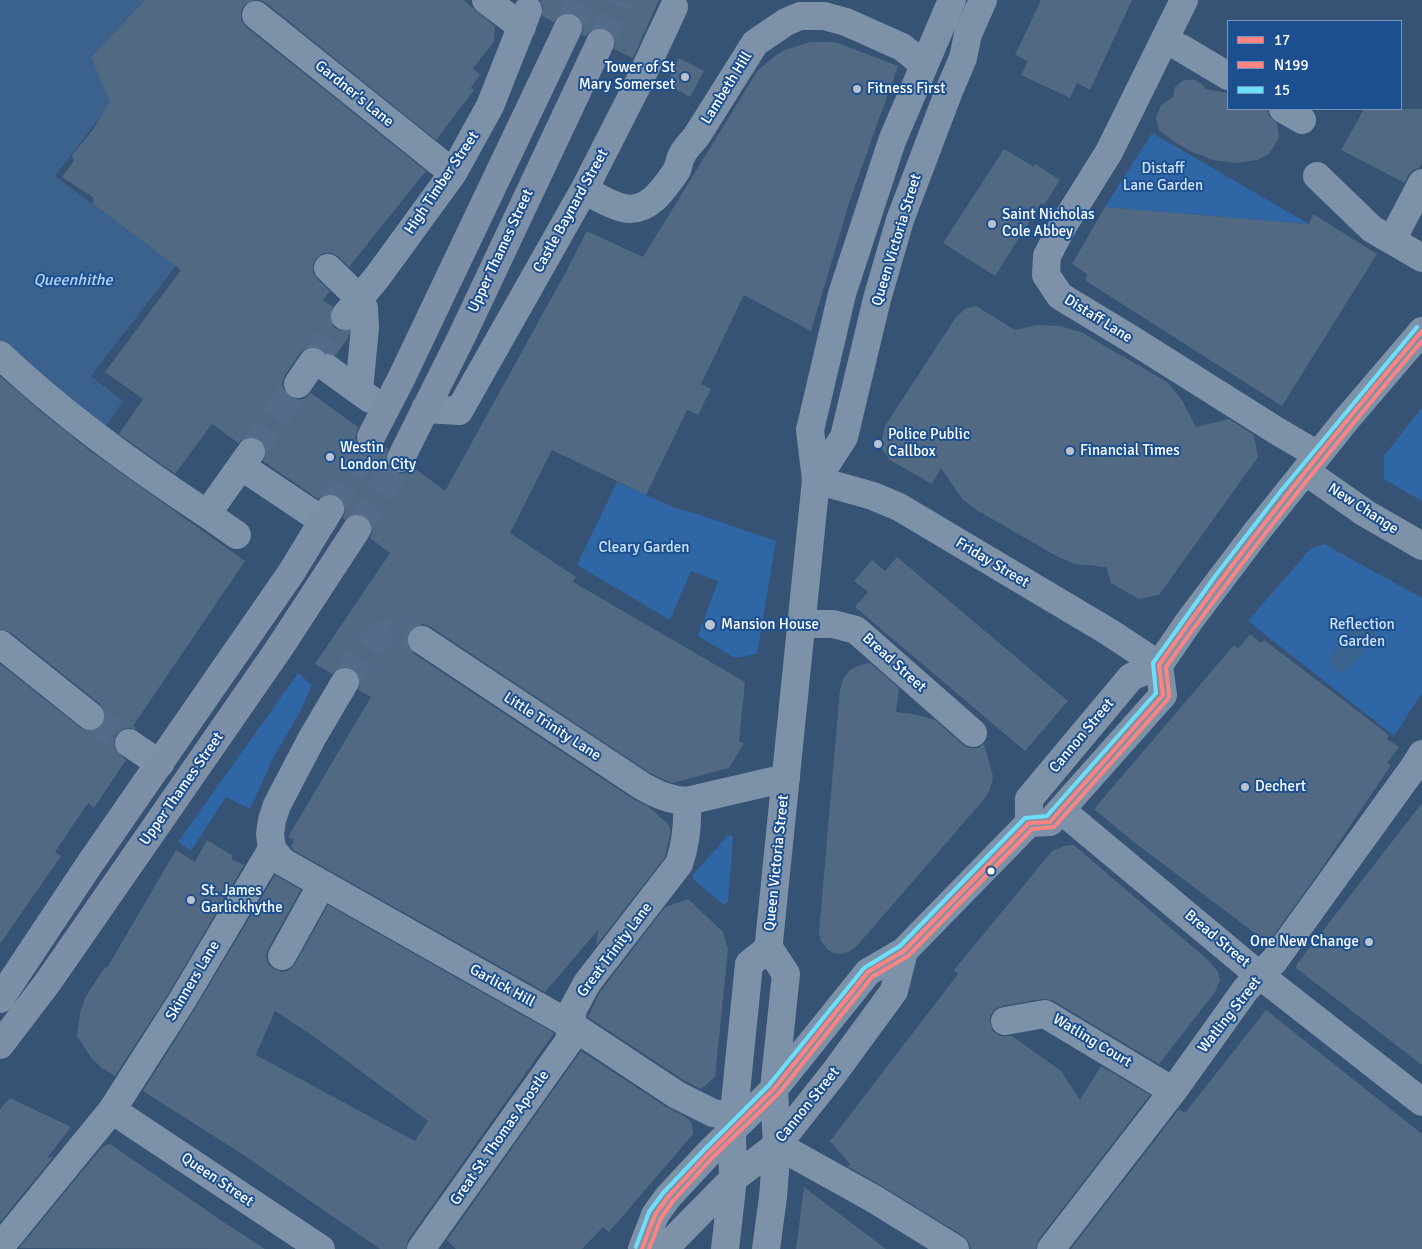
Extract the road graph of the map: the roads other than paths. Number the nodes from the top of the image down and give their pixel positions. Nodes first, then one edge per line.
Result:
1 (486, 0) edge
2 (952, 0) edge
3 (982, 0) edge
4 (1184, 0) edge
5 (674, 7) dead end
6 (256, 15) dead end
7 (568, 28) tunnel mouth
8 (600, 43) tunnel mouth
9 (1181, 48) dead end
10 (924, 65) junction
11 (1227, 75) edge
12 (453, 173) junction
13 (1317, 176) dead end
14 (1422, 183) edge
15 (584, 190) junction
16 (1392, 240) junction
17 (1422, 258) edge
18 (328, 268) dead end
19 (352, 307) junction
20 (509, 322) junction
21 (1422, 331) edge
22 (461, 338) junction
23 (0, 355) edge
24 (313, 371) dead end
25 (358, 390) junction
26 (425, 409) junction
27 (385, 411) junction
28 (371, 437) tunnel mouth
29 (400, 458) tunnel mouth
30 (1312, 463) junction
31 (816, 480) junction
32 (207, 514) junction
33 (327, 515) joint
34 (357, 529) tunnel mouth
35 (237, 535) dead end
36 (1422, 546) edge
37 (802, 624) junction
38 (422, 640) tunnel mouth
39 (0, 644) edge
40 (1159, 665) junction
41 (345, 682) tunnel mouth
42 (90, 716) tunnel mouth
43 (973, 734) dead end
44 (129, 743) tunnel mouth
45 (1418, 761) edge
46 (160, 764) junction
47 (786, 778) junction
48 (687, 801) junction
49 (1061, 810) junction
50 (1029, 823) junction
51 (272, 849) junction
52 (322, 884) junction
53 (769, 948) junction
54 (904, 951) junction
55 (282, 956) dead end
56 (1260, 976) junction
57 (0, 999) edge
58 (1005, 1022) dead end
59 (571, 1025) junction
60 (1, 1040) edge
61 (774, 1089) junction
62 (1173, 1091) junction
63 (1422, 1102) edge
64 (112, 1110) junction
65 (733, 1124) junction
66 (777, 1145) junction
67 (733, 1179) junction
68 (0, 1247) edge
69 (322, 1249) edge
70 (421, 1249) edge
71 (642, 1249) edge
72 (652, 1249) edge
73 (725, 1249) edge
74 (766, 1249) edge
75 (955, 1249) edge
76 (1051, 1249) edge

1 - 12 street, High Timber Street
2 - 10 street, Queen Victoria Street
3 - 31 street, Queen Victoria Street
4 - 30 street, Distaff Lane
5 - 15 street, Castle Baynard Street
6 - 12 street, Gardner's Lane
7 - 27 main road
8 - 22 main road, Upper Thames Street
9 - 11 street
10 - 15 street, Lambeth Hill
10 - 31 street, Queen Victoria Street
12 - 19 street, High Timber Street
13 - 16 street
14 - 16 street
15 - 20 street, Castle Baynard Street
16 - 17 street
18 - 19 street
19 - 25 street
20 - 22 street
20 - 26 street, Castle Baynard Street
21 - 30 street
22 - 26 main road, Upper Thames Street
23 - 32 street
24 - 25 street
25 - 27 street
26 - 29 main road, Upper Thames Street
27 - 28 main road
30 - 36 street, New Change
30 - 40 street
31 - 37 street, Queen Victoria Street
31 - 40 street, Friday Street
32 - 33 street
32 - 35 street
33 - 46 main road
34 - 60 main road, Upper Thames Street
37 - 43 street, Bread Street
37 - 47 street, Queen Victoria Street
38 - 48 street, Little Trinity Lane
39 - 42 street
40 - 49 street
40 - 50 street, Cannon Street
41 - 51 street
44 - 46 street
45 - 56 street, Watling Street
46 - 57 main road
47 - 48 street, Queen Victoria Street
47 - 53 street, Queen Victoria Street
48 - 59 street, Great Trinity Lane
49 - 50 street
49 - 56 street, Bread Street
50 - 54 street
51 - 52 street, Garlick Hill
51 - 64 street, Skinners Lane
52 - 55 street
52 - 59 street, Garlick Hill
53 - 61 street, Queen Victoria Street
53 - 65 street, Queen Victoria Street
54 - 61 street
54 - 66 street, Cannon Street
56 - 62 street, Watling Street
56 - 63 street, Bread Street
58 - 62 street, Watling Court
59 - 65 street, Garlick Hill
59 - 70 street, Great St. Thomas Apostle
61 - 65 street
61 - 66 street, Queen Victoria Street
62 - 76 street, Watling Street
64 - 68 street, Skinners Lane
64 - 69 street, Queen Street
65 - 67 street, Queen Victoria Street
65 - 71 street
66 - 67 street, Cannon Street
66 - 74 street, Queen Victoria Street
66 - 75 street
67 - 72 street, Cannon Street
67 - 73 street, Queen Victoria Street

